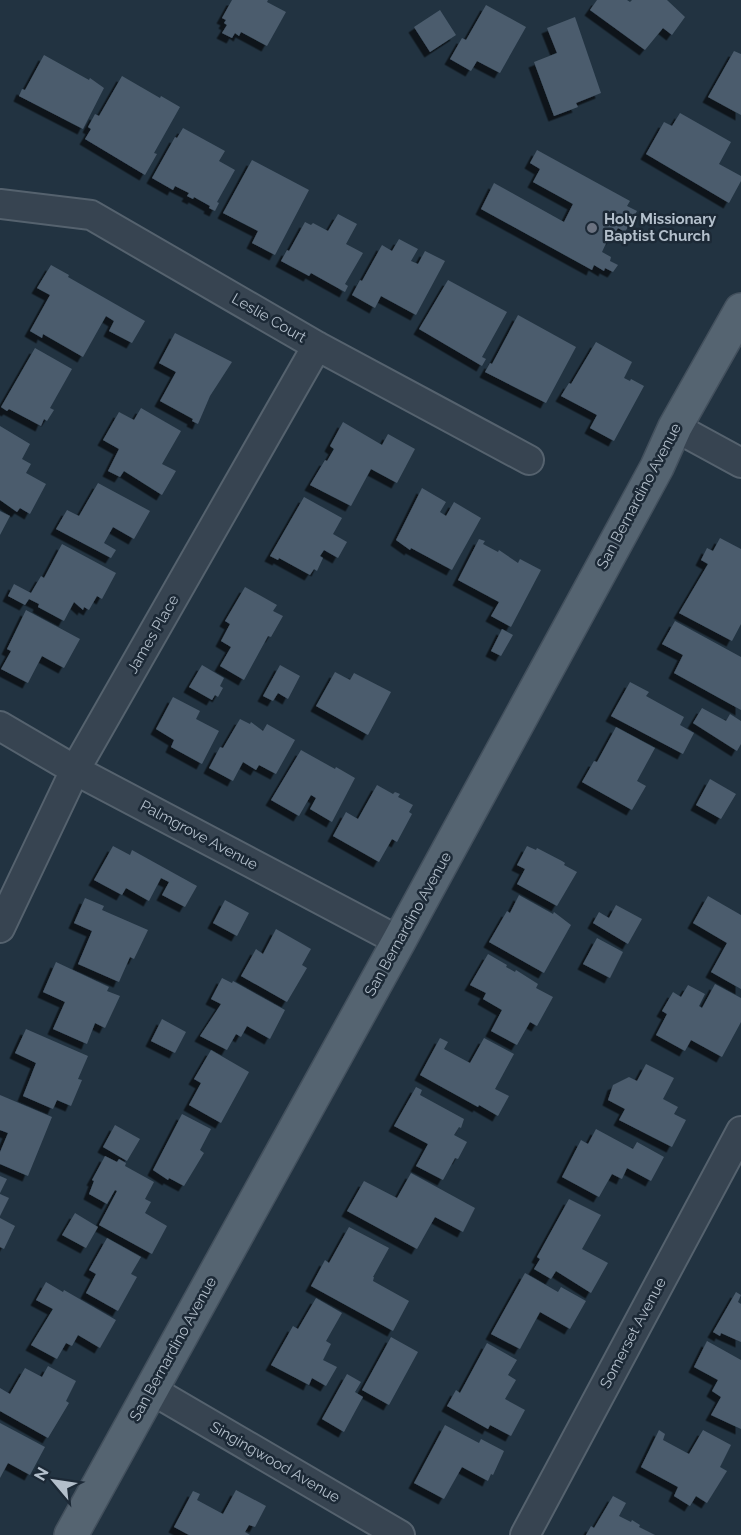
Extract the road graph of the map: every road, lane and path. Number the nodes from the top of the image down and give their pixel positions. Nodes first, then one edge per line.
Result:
1 (0, 204) edge
2 (741, 310) edge
3 (317, 346) junction
4 (675, 427) junction
5 (530, 460) dead end
6 (741, 463) edge
7 (0, 726) edge
8 (75, 770) junction
9 (0, 928) edge
10 (399, 941) junction
11 (741, 1131) edge
12 (150, 1389) junction
13 (71, 1535) edge
14 (400, 1535) edge
15 (525, 1535) edge

1 - 3 street, Leslie Court
2 - 4 main road, San Bernardino Avenue
3 - 5 street, Leslie Court
3 - 8 street, James Place
4 - 6 street
4 - 10 main road, San Bernardino Avenue
7 - 8 street, Palmgrove Avenue
8 - 9 street, James Place
8 - 10 street, Palmgrove Avenue
10 - 12 main road, San Bernardino Avenue
11 - 15 street, Somerset Avenue
12 - 13 main road, San Bernardino Avenue
12 - 14 street, Singingwood Avenue

